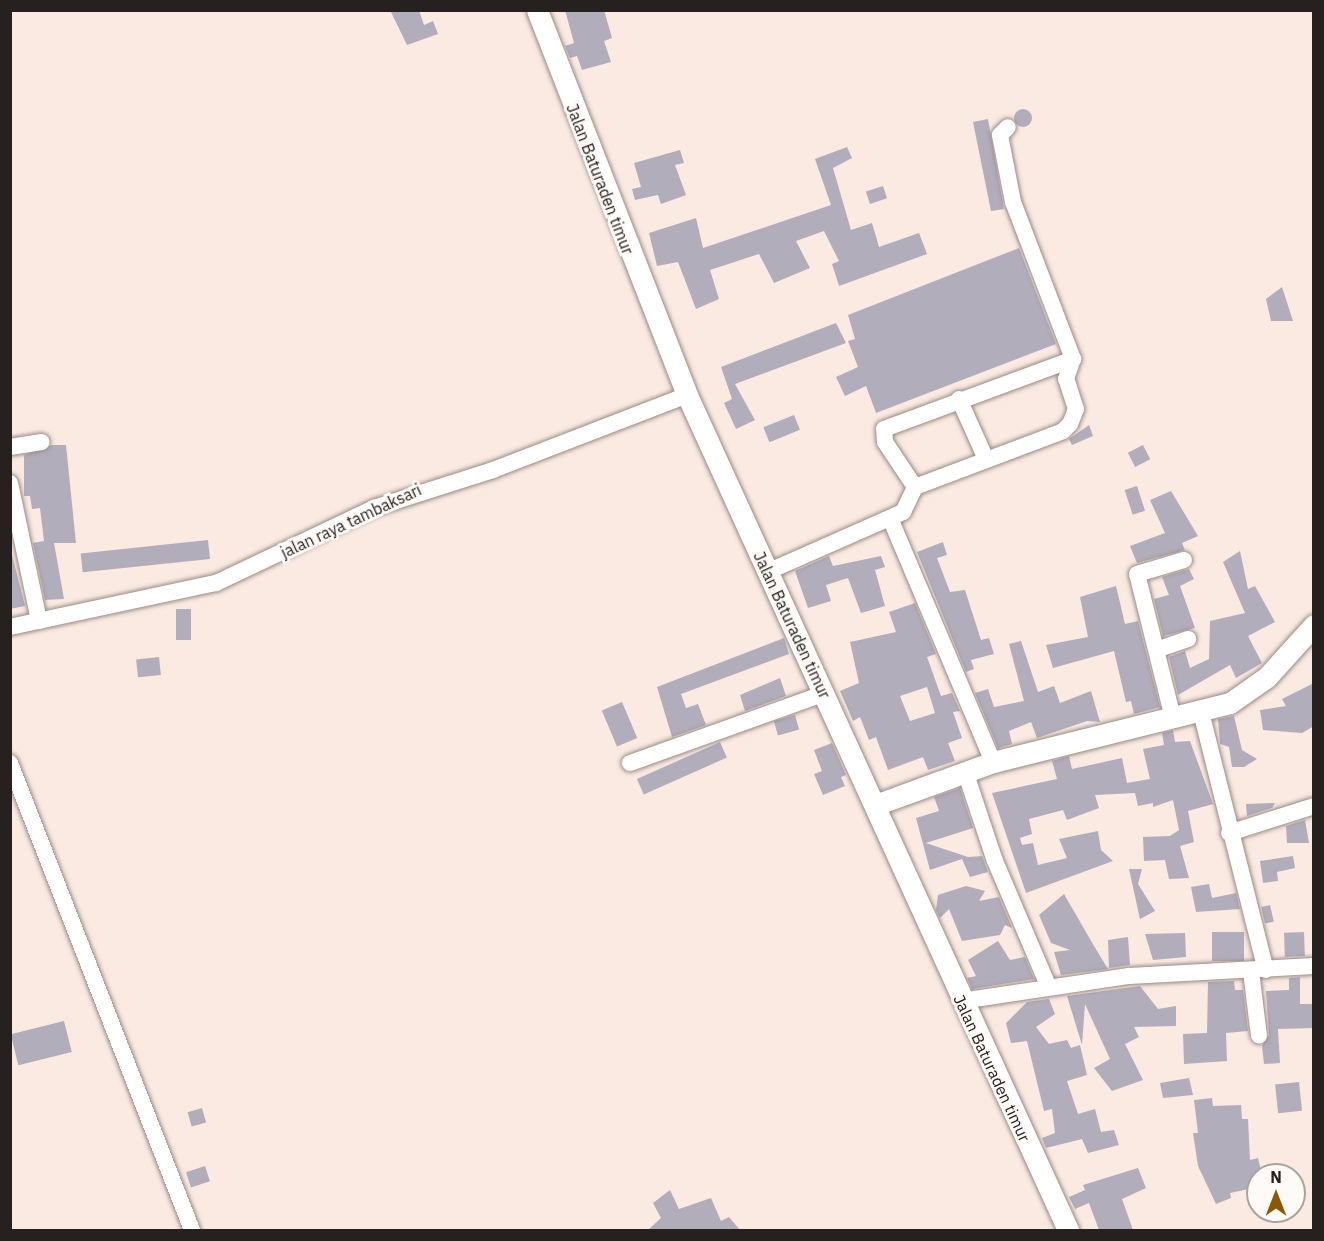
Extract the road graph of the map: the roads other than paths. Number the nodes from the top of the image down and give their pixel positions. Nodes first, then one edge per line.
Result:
1 (537, 10) edge
2 (1008, 127) dead end
3 (1073, 359) junction
4 (687, 395) junction
5 (958, 399) junction
6 (42, 442) dead end
7 (10, 447) edge
8 (986, 459) junction
9 (10, 483) edge
10 (915, 487) junction
11 (890, 518) junction
12 (13, 527) edge
13 (1184, 560) dead end
14 (18, 567) edge
15 (767, 572) junction
16 (39, 621) junction
17 (1314, 626) edge
18 (10, 627) edge
19 (1188, 639) dead end
20 (1159, 649) junction
21 (823, 694) junction
22 (1201, 712) junction
23 (1173, 718) junction
24 (993, 762) junction
25 (10, 763) edge
26 (630, 763) dead end
27 (965, 771) junction
28 (875, 805) junction
29 (1314, 806) edge
30 (1229, 832) junction
31 (1314, 966) edge
32 (1258, 970) junction
33 (1048, 986) junction
34 (961, 1001) junction
35 (1259, 1036) dead end
36 (192, 1230) edge
37 (1068, 1230) edge

1 - 4 main road, Jalan Baturaden timur
2 - 3 street
3 - 5 street
3 - 8 street
4 - 15 main road, Jalan Baturaden timur
4 - 16 street, jalan raya tambaksari
5 - 8 street
5 - 10 street
6 - 7 street
8 - 10 street
9 - 12 street
10 - 11 street
11 - 15 street
11 - 24 street
12 - 14 street
13 - 20 street
14 - 16 street
15 - 21 main road, Jalan Baturaden timur
16 - 18 street, jalan raya tambaksari
17 - 22 main road
19 - 20 street
20 - 23 street
21 - 26 street
21 - 28 main road, Jalan Baturaden timur
22 - 23 main road
22 - 30 street
23 - 24 main road
24 - 27 main road
25 - 36 street
27 - 28 main road
27 - 33 street
28 - 34 main road, Jalan Baturaden timur
29 - 30 street
30 - 32 street
31 - 32 street
32 - 33 street
32 - 35 street
33 - 34 street
34 - 37 main road, Jalan Baturaden timur

